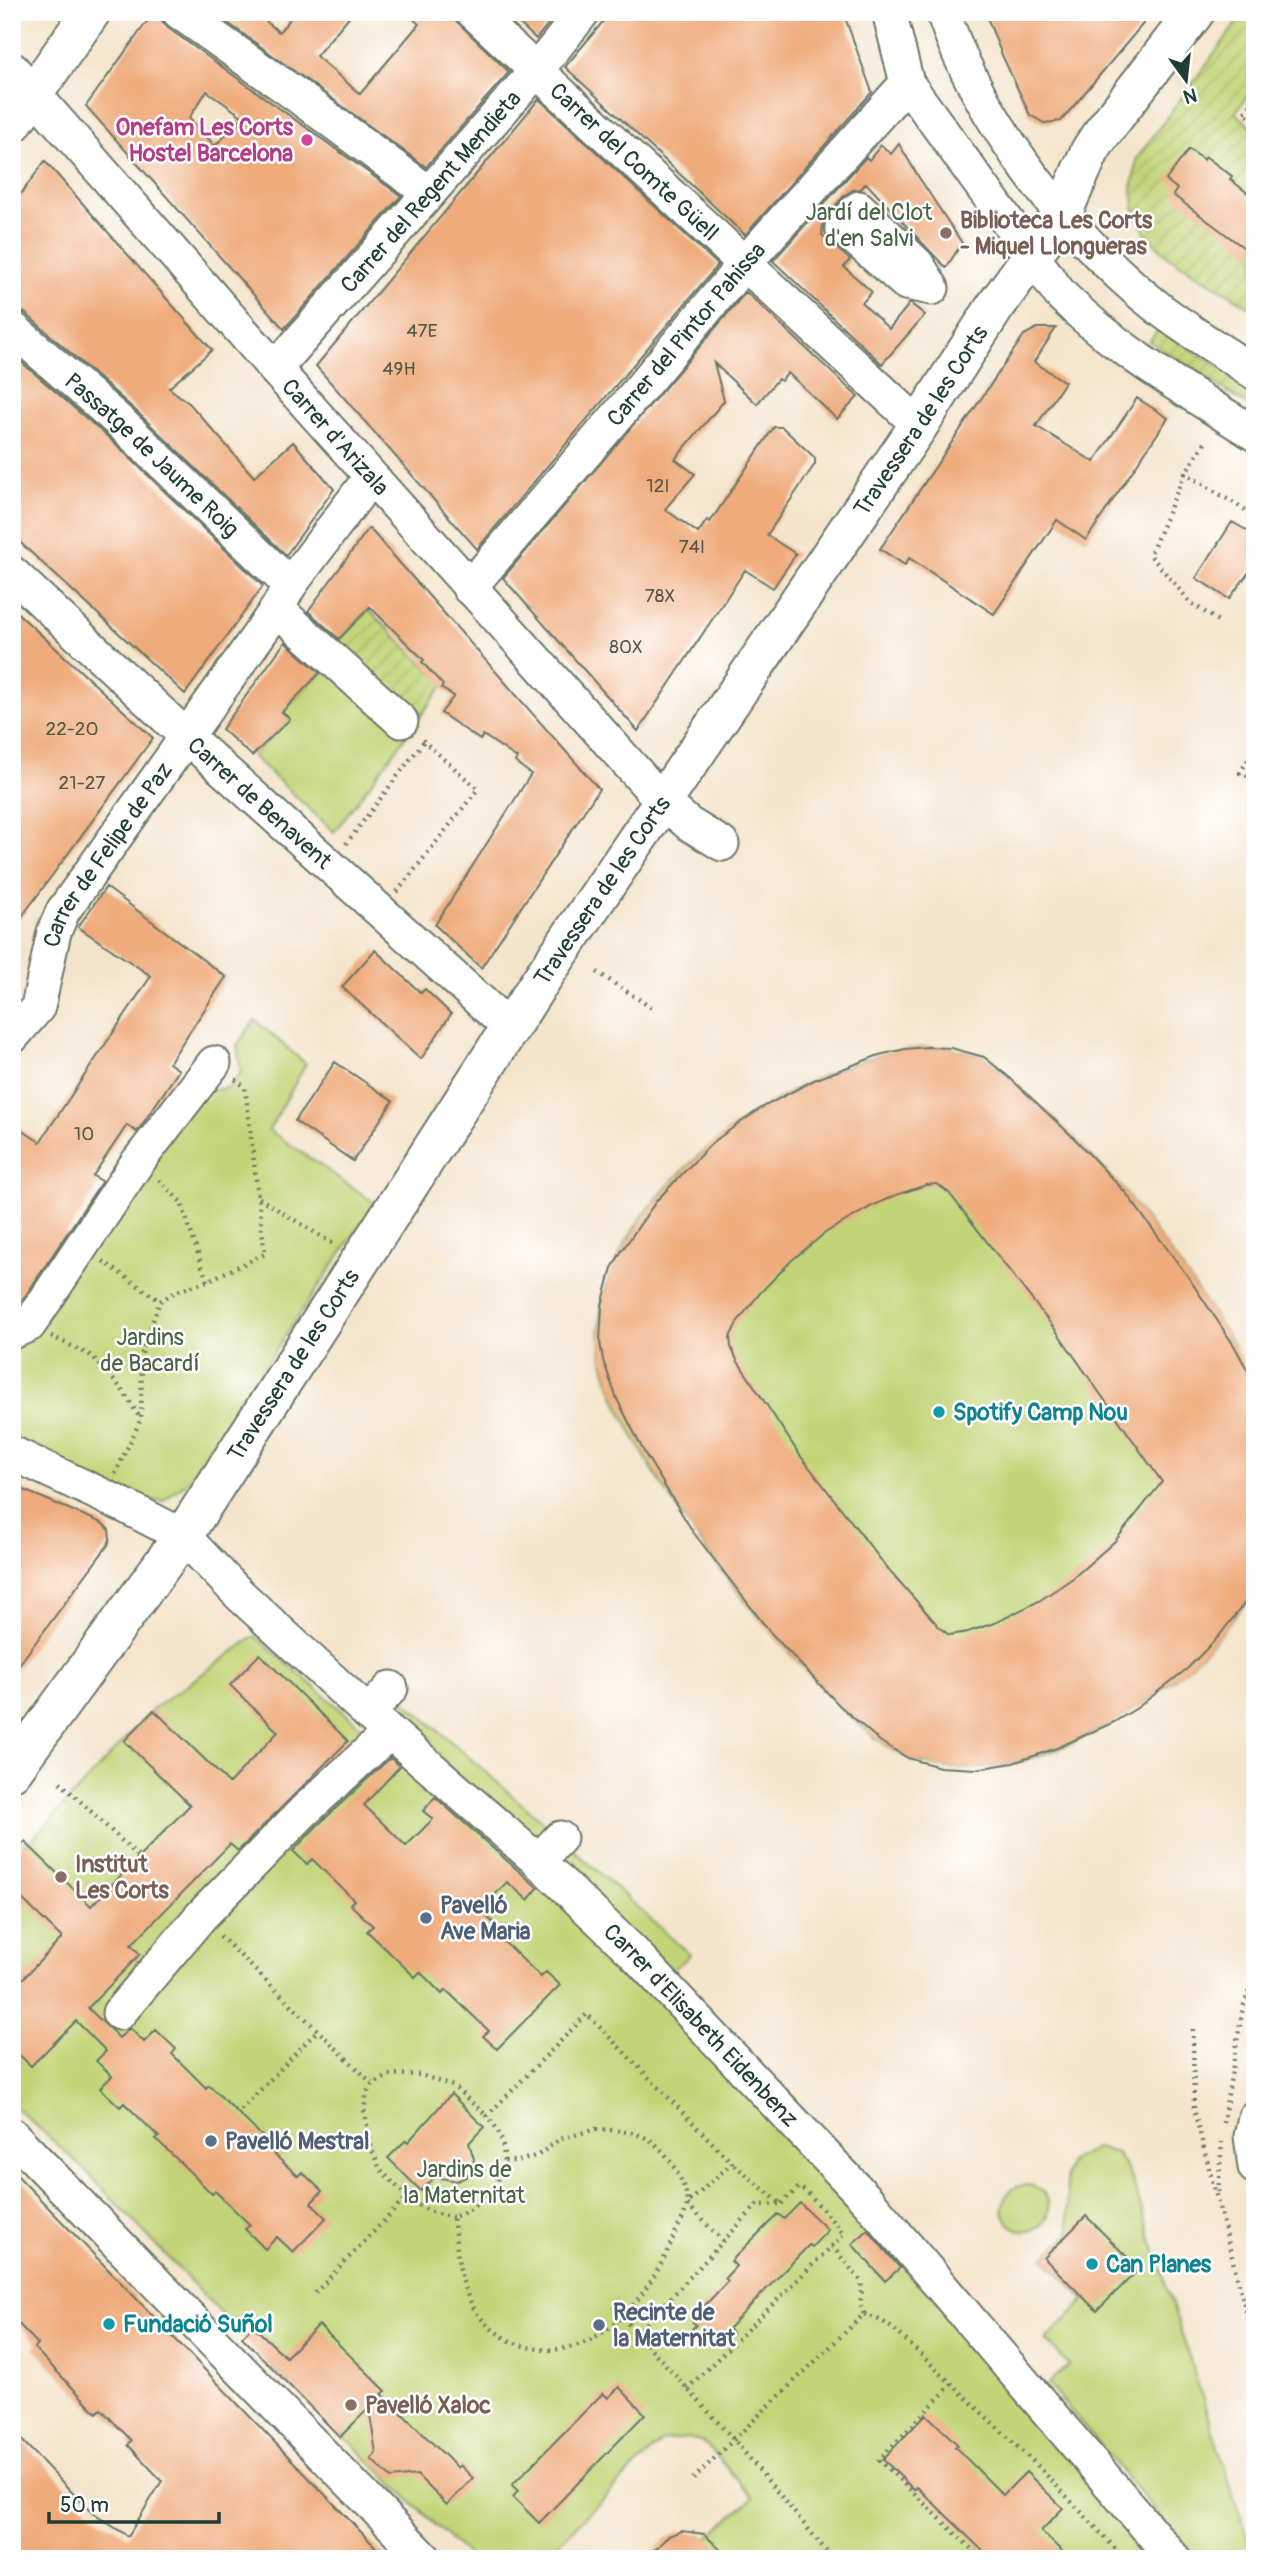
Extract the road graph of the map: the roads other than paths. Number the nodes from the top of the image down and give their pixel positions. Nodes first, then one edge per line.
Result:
1 (91, 12) edge
2 (179, 12) edge
3 (474, 12) edge
4 (583, 12) edge
5 (889, 12) edge
6 (943, 12) edge
7 (1195, 12) edge
8 (536, 71) junction
9 (23, 81) edge
10 (906, 83) junction
11 (12, 124) edge
12 (1090, 151) junction
13 (1024, 162) junction
14 (429, 193) junction
15 (1062, 214) junction
16 (1030, 256) junction
17 (745, 263) junction
18 (12, 328) edge
19 (275, 369) junction
20 (1255, 373) edge
21 (919, 425) junction
22 (1255, 434) edge
23 (371, 477) junction
24 (12, 573) edge
25 (469, 588) junction
26 (283, 597) junction
27 (414, 732) road end
28 (187, 737) junction
29 (663, 802) junction
30 (722, 844) dead end
31 (510, 1028) junction
32 (12, 1037) edge
33 (214, 1063) road end
34 (28, 1332) edge
35 (12, 1453) edge
36 (184, 1536) junction
37 (391, 1688) dead end
38 (379, 1723) junction
39 (12, 1771) edge
40 (118, 2013) dead end
41 (1255, 2117) edge
42 (12, 2135) edge
43 (1255, 2167) edge
44 (425, 2559) edge
45 (1174, 2559) edge

1 - 9 main road
2 - 14 street
3 - 8 street, Carrer del Comte Güell
4 - 8 street, Carrer del Regent Mendieta
5 - 10 street
6 - 13 street
7 - 12 main road, Travessera de les Corts
8 - 14 street, Carrer del Regent Mendieta
8 - 17 street, Carrer del Comte Güell
9 - 11 main road
9 - 19 street, Carrer d'Arizala
10 - 16 street
10 - 17 street, Carrer del Pintor Pahissa
12 - 13 street
12 - 15 main road, Travessera de les Corts
13 - 15 street
14 - 19 street, Carrer del Regent Mendieta
15 - 16 main road, Travessera de les Corts
15 - 20 street
16 - 21 main road, Travessera de les Corts
16 - 22 street
17 - 21 street, Carrer del Comte Güell
17 - 25 street, Carrer del Pintor Pahissa
18 - 26 street, Passatge de Jaume Roig
19 - 23 street, Carrer d'Arizala
21 - 29 main road, Travessera de les Corts
23 - 25 street, Carrer d'Arizala
23 - 26 street, Carrer de Felipe de Paz
24 - 28 street, Carrer de Benavent
25 - 29 street, Carrer d'Arizala
26 - 27 street, Passatge de Jaume Roig
26 - 28 street, Carrer de Felipe de Paz
28 - 31 street, Carrer de Benavent
28 - 32 street, Carrer de Felipe de Paz
29 - 30 street, Carrer d'Arizala
29 - 31 main road, Travessera de les Corts
31 - 36 main road, Travessera de les Corts
33 - 34 street
35 - 36 street, Carrer d'Elisabeth Eidenbenz
36 - 38 street, Carrer d'Elisabeth Eidenbenz
36 - 39 main road, Travessera de les Corts
37 - 38 street
38 - 40 street
38 - 45 street, Carrer d'Elisabeth Eidenbenz
41 - 43 street
42 - 44 street

